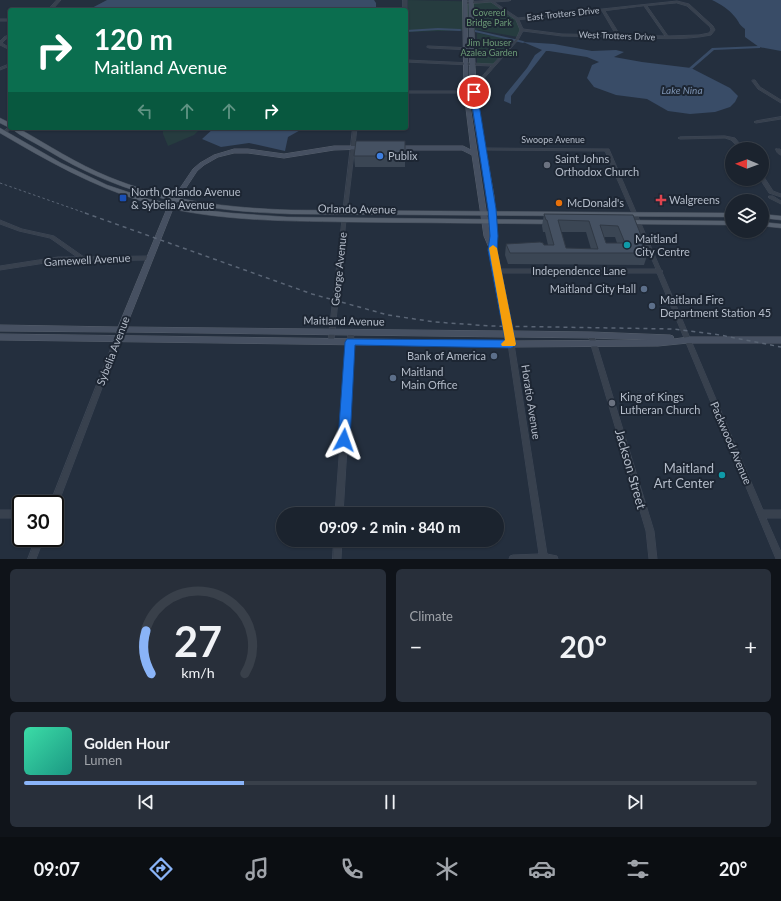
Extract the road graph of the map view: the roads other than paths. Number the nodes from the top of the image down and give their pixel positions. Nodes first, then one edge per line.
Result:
1 (59, 0) edge
2 (508, 0) edge
3 (465, 2) edge
4 (471, 2) edge
5 (492, 2) junction
6 (645, 5) junction
7 (52, 8) edge
8 (603, 10) junction
9 (517, 19) junction
10 (522, 30) junction
11 (712, 32) joint
12 (0, 37) edge
13 (8, 37) edge
14 (619, 37) junction
15 (667, 37) junction
16 (5, 38) junction
17 (429, 47) dead end
18 (8, 48) edge
19 (466, 48) junction
20 (472, 49) junction
21 (408, 61) edge
22 (466, 63) junction
23 (472, 64) junction
24 (494, 65) junction
25 (754, 81) dead end
26 (480, 82) dead end
27 (408, 92) edge
28 (466, 92) junction
29 (474, 92) junction
30 (781, 102) edge
31 (781, 118) edge
32 (0, 120) edge
33 (756, 122) dead end
34 (6, 129) edge
35 (18, 130) edge
36 (354, 130) edge
37 (680, 138) dead end
38 (474, 142) junction
39 (736, 142) edge
40 (352, 148) junction
41 (370, 148) edge
42 (392, 148) edge
43 (464, 148) junction
44 (483, 148) junction
45 (607, 150) joint
46 (476, 154) junction
47 (766, 186) edge
48 (771, 194) junction
49 (781, 196) edge
50 (175, 199) junction
51 (781, 202) edge
52 (170, 206) junction
53 (483, 213) junction
54 (635, 215) junction
55 (725, 215) edge
56 (345, 216) junction
57 (769, 217) edge
58 (781, 218) edge
59 (490, 219) junction
60 (0, 222) edge
61 (638, 222) junction
62 (725, 223) edge
63 (769, 225) edge
64 (781, 226) edge
65 (82, 258) junction
66 (150, 258) junction
67 (0, 268) edge
68 (498, 271) junction
69 (660, 271) junction
70 (0, 328) edge
71 (122, 328) junction
72 (332, 332) junction
73 (351, 332) junction
74 (446, 334) junction
75 (510, 335) junction
76 (592, 335) junction
77 (0, 337) edge
78 (118, 338) junction
79 (688, 340) junction
80 (781, 340) edge
81 (331, 341) junction
82 (350, 342) junction
83 (447, 343) junction
84 (511, 344) junction
85 (594, 344) junction
86 (57, 495) edge
87 (339, 507) edge
88 (0, 514) edge
89 (12, 514) edge
90 (761, 514) junction
91 (781, 514) edge
92 (37, 547) edge
93 (337, 547) edge
94 (544, 558) junction
95 (32, 559) edge
96 (336, 559) edge
97 (513, 559) edge
98 (554, 559) edge
99 (653, 559) edge
100 (780, 559) edge

1 - 7 street
2 - 5 street
3 - 4 street
3 - 19 main road
4 - 5 street
4 - 20 main road, Horatio Avenue
5 - 9 street
6 - 8 street, East Trotters Drive
6 - 11 street, East Trotters Drive
6 - 15 street
8 - 9 street, East Trotters Drive
8 - 14 street
9 - 10 street
10 - 14 street, West Trotters Drive
10 - 24 street
11 - 15 street, West Trotters Drive
12 - 16 street
13 - 16 street
14 - 15 street, West Trotters Drive
16 - 18 street
17 - 19 street
19 - 20 street
19 - 22 main road
20 - 23 main road, Horatio Avenue
21 - 22 street
22 - 23 street
22 - 28 main road
23 - 24 street
23 - 29 main road, Horatio Avenue
24 - 26 street
25 - 30 street
27 - 28 street
28 - 29 street
28 - 38 main road
29 - 44 main road, Horatio Avenue
31 - 33 street
32 - 34 main road, Orlando Avenue
34 - 52 main road, Orlando Avenue
35 - 50 main road, Orlando Avenue
36 - 40 street, George Avenue
37 - 39 street
38 - 43 main road
38 - 44 main road
38 - 46 main road
40 - 41 main road
40 - 50 main road, Sybelia Avenue
40 - 56 street, George Avenue
42 - 43 main road
43 - 46 main road
44 - 45 street, Swoope Avenue
44 - 59 main road, Horatio Avenue
45 - 54 street, Packwood Avenue
46 - 53 main road
47 - 48 street
48 - 49 street
48 - 51 street
50 - 52 main road, Sybelia Avenue
50 - 56 main road, Orlando Avenue
52 - 56 main road, Orlando Avenue
52 - 66 main road, Sybelia Avenue
53 - 56 main road, Orlando Avenue
53 - 59 main road, Orlando Avenue
54 - 55 main road, Orlando Avenue
54 - 59 main road, Orlando Avenue
54 - 61 street, Packwood Avenue
56 - 59 main road, Orlando Avenue
56 - 72 street, George Avenue
57 - 58 main road
59 - 61 main road, Orlando Avenue
59 - 68 main road, Horatio Avenue
60 - 65 street
61 - 62 main road, Orlando Avenue
61 - 69 street, Packwood Avenue
63 - 64 main road
65 - 66 street, Gamewell Avenue
65 - 67 street, Gamewell Avenue
66 - 71 main road, Sybelia Avenue
68 - 69 street, Independence Lane
68 - 75 main road, Horatio Avenue
69 - 79 street, Packwood Avenue
70 - 71 main road, Maitland Avenue
71 - 72 main road, Maitland Avenue
71 - 78 main road, Sybelia Avenue
72 - 73 main road, Maitland Avenue
72 - 81 street, George Avenue
73 - 74 main road, Maitland Avenue
73 - 82 street
74 - 75 main road, Maitland Avenue
74 - 83 street
75 - 76 main road, Maitland Avenue
75 - 84 main road, Horatio Avenue
76 - 79 main road, Maitland Avenue
76 - 85 street, Jackson Street
77 - 78 main road, Maitland Avenue
78 - 81 main road, Maitland Avenue
78 - 86 street, Sybelia Avenue
79 - 80 main road, Maitland Avenue
79 - 85 main road, Maitland Avenue
79 - 90 street, Packwood Avenue
81 - 82 main road, Maitland Avenue
82 - 83 main road, Maitland Avenue
82 - 87 street
83 - 84 main road, Maitland Avenue
84 - 85 main road, Maitland Avenue
84 - 94 street, Horatio Avenue
85 - 99 street, Jackson Street
88 - 89 street
90 - 91 street
90 - 100 street, Packwood Avenue
92 - 95 street
93 - 96 street
94 - 97 street
94 - 98 street

